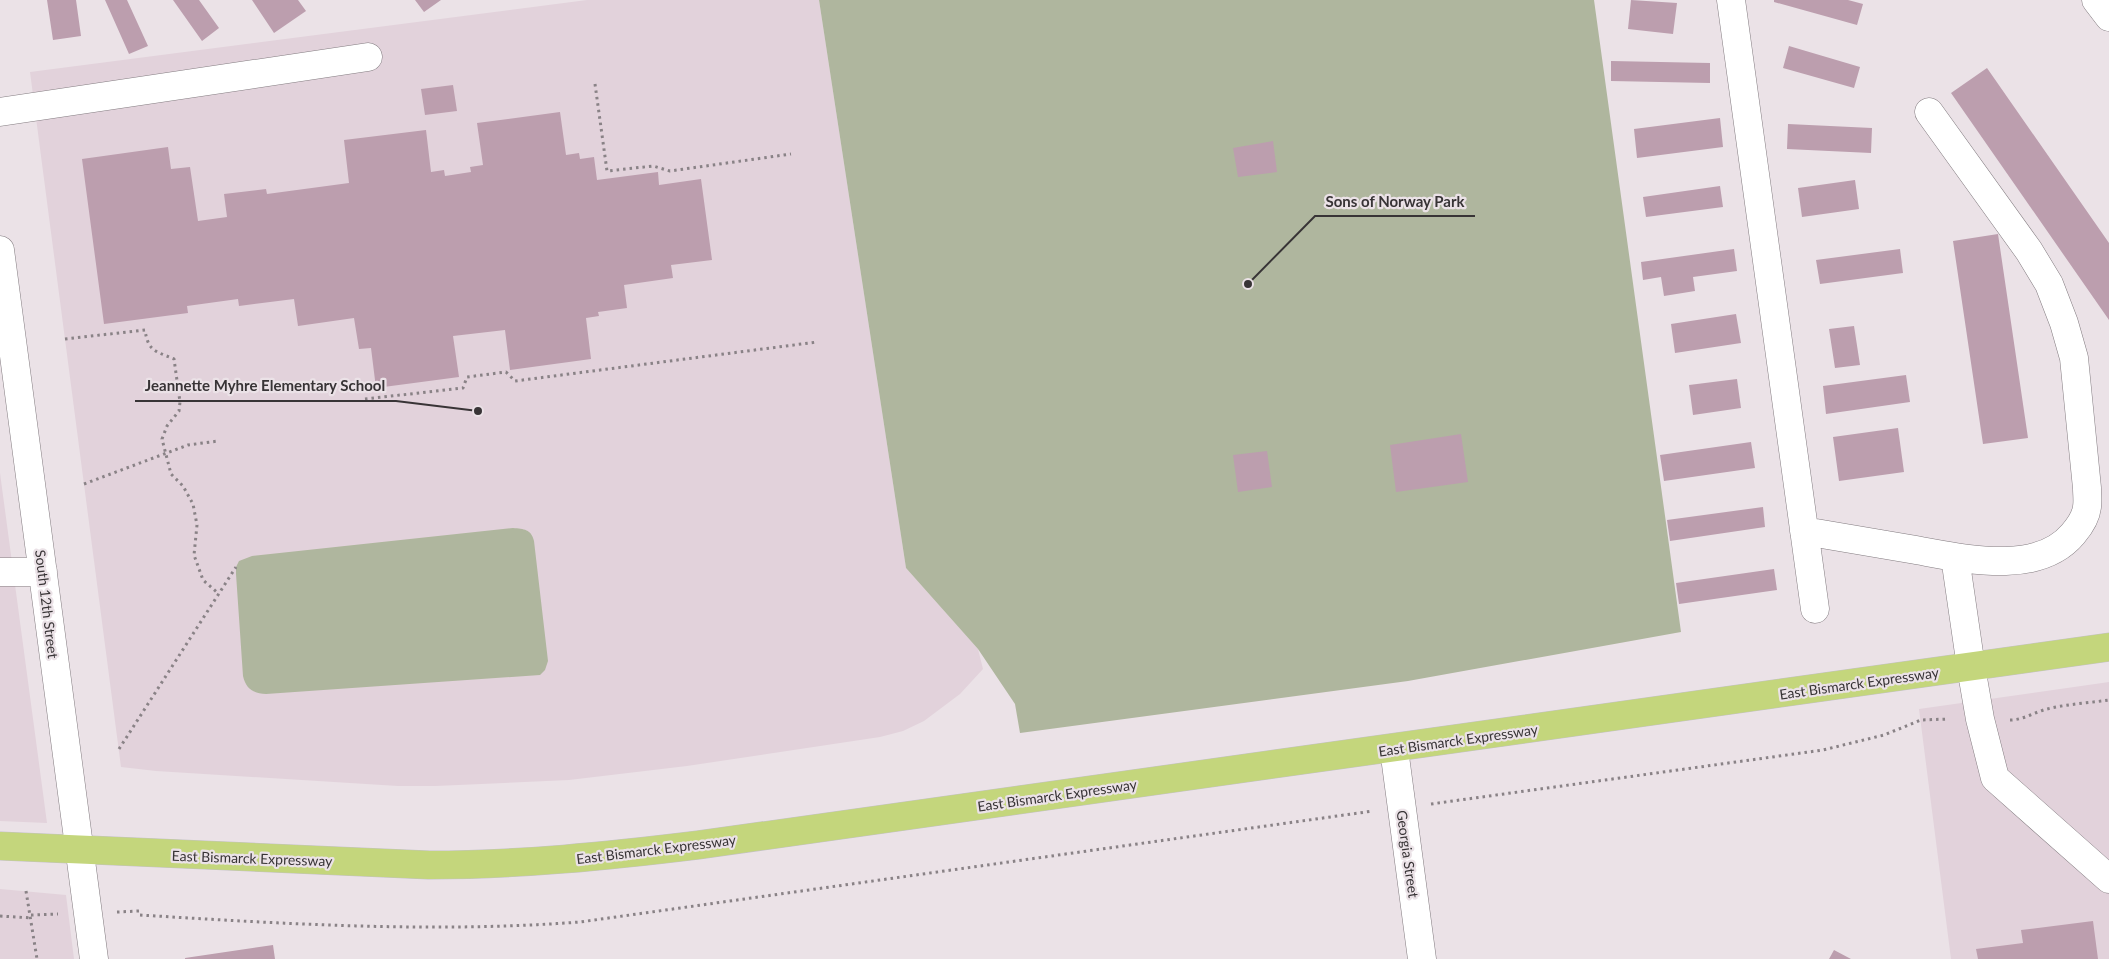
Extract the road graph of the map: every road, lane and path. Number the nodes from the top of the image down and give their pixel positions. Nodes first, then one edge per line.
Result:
1 (1732, 0) edge
2 (2096, 0) edge
3 (2109, 17) edge
4 (368, 57) dead end
5 (595, 84) dead end
6 (0, 112) edge
7 (1929, 112) dead end
8 (792, 154) dead end
9 (0, 250) edge
10 (65, 339) dead end
11 (817, 342) dead end
12 (365, 399) dead end
13 (218, 441) dead end
14 (165, 453) junction
15 (84, 484) dead end
16 (1804, 531) junction
17 (1955, 557) junction
18 (236, 567) dead end
19 (0, 572) edge
20 (43, 572) junction
21 (219, 594) junction
22 (1815, 609) dead end
23 (2109, 647) edge
24 (1971, 667) junction
25 (2109, 700) edge
26 (1931, 719) dead end
27 (2018, 720) dead end
28 (1394, 748) junction
29 (119, 750) dead end
30 (1433, 804) dead end
31 (1368, 812) dead end
32 (0, 846) edge
33 (79, 850) junction
34 (2109, 879) edge
35 (26, 891) dead end
36 (140, 915) dead end
37 (0, 916) edge
38 (32, 918) junction
39 (37, 959) edge
40 (94, 959) edge
41 (1422, 959) edge

1 - 16 street
2 - 3 street
4 - 6 street
5 - 8 path
7 - 17 street
9 - 20 street, South 12th Street
10 - 14 path
11 - 12 path
13 - 14 path
14 - 15 path
14 - 21 path
16 - 17 street
16 - 22 street
17 - 24 street
18 - 21 path
19 - 20 street
20 - 33 street, South 12th Street
21 - 29 path
23 - 24 main road, East Bismarck Expressway
24 - 28 main road, East Bismarck Expressway
24 - 34 street
25 - 27 path
26 - 30 path
28 - 33 main road, East Bismarck Expressway
28 - 41 street, Georgia Street
31 - 36 path
32 - 33 main road, East Bismarck Expressway
33 - 40 street, South 12th Street
35 - 38 path
37 - 38 path
38 - 39 path

